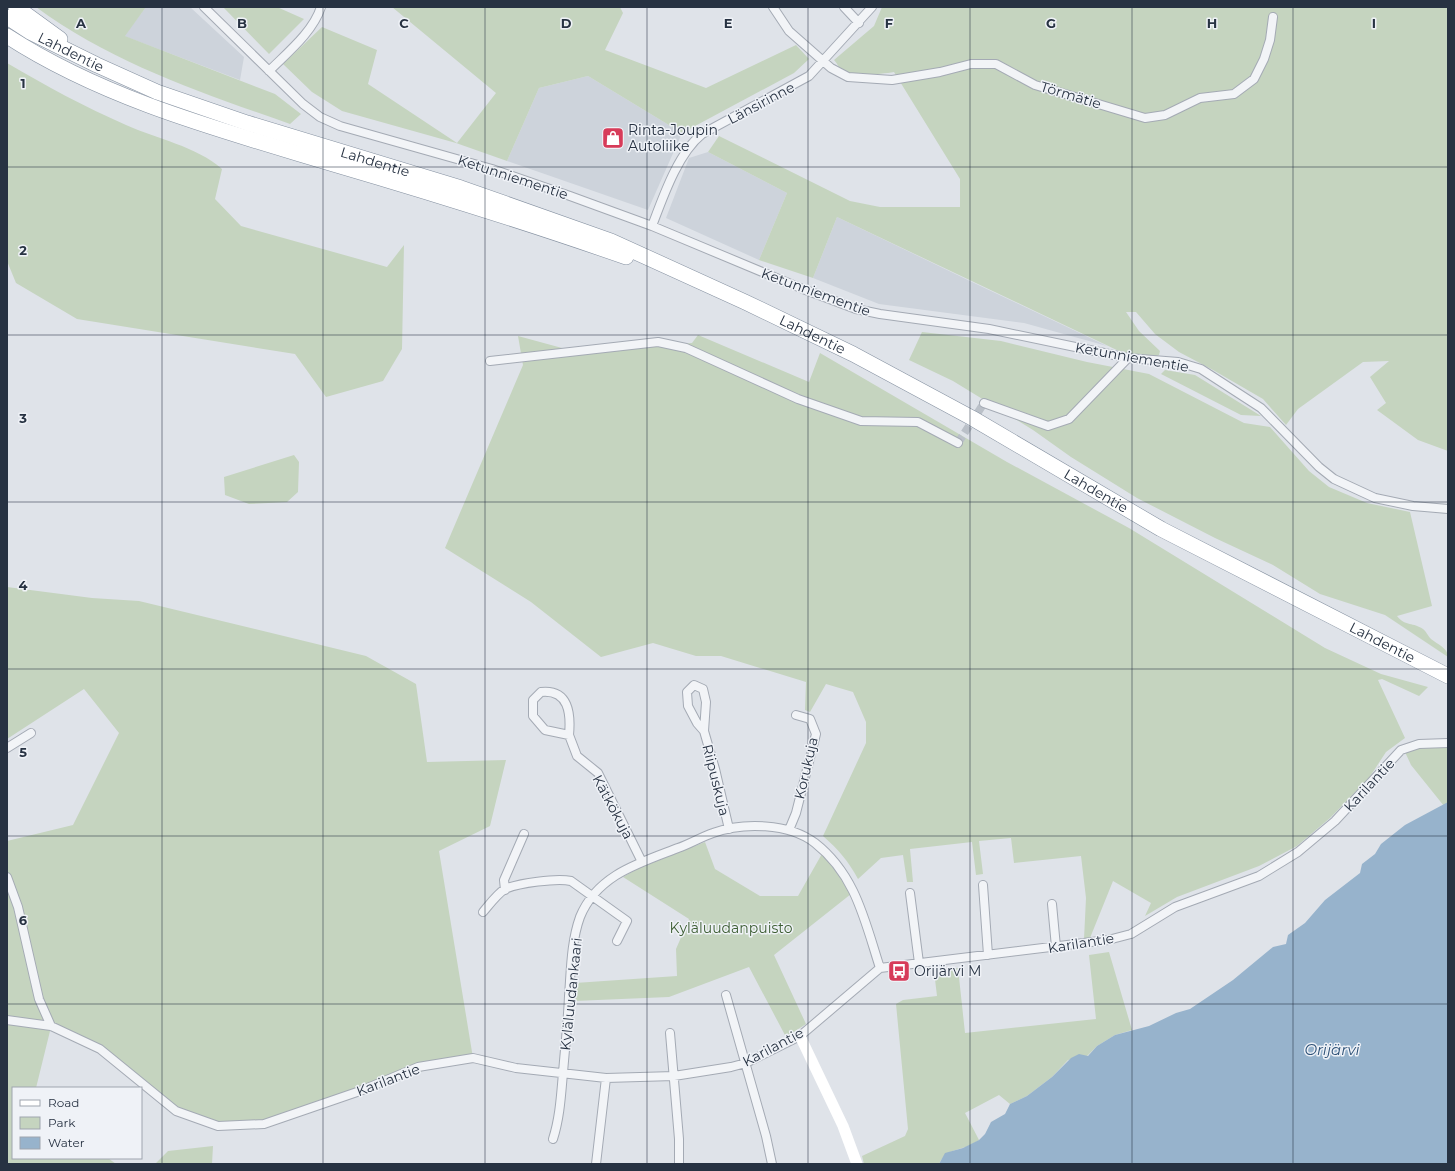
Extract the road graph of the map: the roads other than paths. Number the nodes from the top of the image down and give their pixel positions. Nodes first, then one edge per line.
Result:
1 (16, 7) edge
2 (204, 7) edge
3 (321, 7) edge
4 (773, 7) edge
5 (844, 7) edge
6 (872, 7) edge
7 (7, 17) edge
8 (1273, 17) dead end
9 (859, 23) junction
10 (7, 36) edge
11 (823, 61) junction
12 (97, 65) junction
13 (269, 71) junction
14 (652, 226) junction
15 (745, 302) junction
16 (1128, 358) junction
17 (490, 361) dead end
18 (984, 403) dead end
19 (958, 442) dead end
20 (1448, 509) edge
21 (1448, 676) edge
22 (796, 715) dead end
23 (704, 731) junction
24 (31, 733) dead end
25 (569, 735) junction
26 (1448, 743) edge
27 (7, 748) edge
28 (729, 829) junction
29 (789, 830) junction
30 (524, 834) dead end
31 (642, 862) junction
32 (7, 877) edge
33 (983, 885) dead end
34 (505, 890) junction
35 (910, 893) dead end
36 (592, 895) junction
37 (1052, 904) dead end
38 (483, 912) dead end
39 (617, 941) dead end
40 (1056, 947) junction
41 (988, 955) junction
42 (919, 962) junction
43 (880, 968) junction
44 (726, 995) dead end
45 (7, 1020) edge
46 (51, 1026) junction
47 (670, 1033) dead end
48 (800, 1036) junction
49 (746, 1063) junction
50 (563, 1074) junction
51 (674, 1076) junction
52 (606, 1078) junction
53 (553, 1139) dead end
54 (596, 1164) edge
55 (679, 1164) edge
56 (772, 1164) edge
57 (857, 1164) edge

1 - 12 highway
2 - 13 street, Ketunniementie
3 - 13 street
4 - 11 street, Törmätie
5 - 9 street
6 - 9 street, Länsirinne
7 - 12 highway, Lahdentie
8 - 11 street, Törmätie
9 - 11 street, Länsirinne
10 - 15 highway, Lahdentie
11 - 14 street, Länsirinne
12 - 15 highway, Lahdentie
13 - 14 street, Ketunniementie
14 - 16 street, Ketunniementie
15 - 21 highway, Lahdentie
16 - 18 street
16 - 20 street, Ketunniementie
17 - 19 street
22 - 29 street, Korukuja
23 - 23 street, Riipuskuja
23 - 28 street, Riipuskuja
24 - 27 street
25 - 25 street, Kätkökuja
25 - 31 street, Kätkökuja
26 - 40 street, Karilantie
28 - 29 street, Kyläluudankaari
28 - 31 street, Kyläluudankaari
29 - 43 street, Kyläluudankaari
30 - 34 street
31 - 36 street, Kyläluudankaari
32 - 46 street
33 - 41 street
34 - 36 street
34 - 38 street
35 - 42 street
36 - 39 street
36 - 50 street, Kyläluudankaari
37 - 40 street
40 - 41 street, Karilantie
41 - 42 street, Karilantie
42 - 43 street, Karilantie
43 - 48 street, Karilantie
44 - 49 street
45 - 46 street, Karilantie
46 - 50 street, Karilantie
47 - 51 street
48 - 49 street, Karilantie
48 - 57 street
49 - 51 street, Karilantie
49 - 56 street
50 - 52 street, Karilantie
50 - 53 street, Kyläluudankaari
51 - 52 street, Karilantie
51 - 55 street
52 - 54 street

